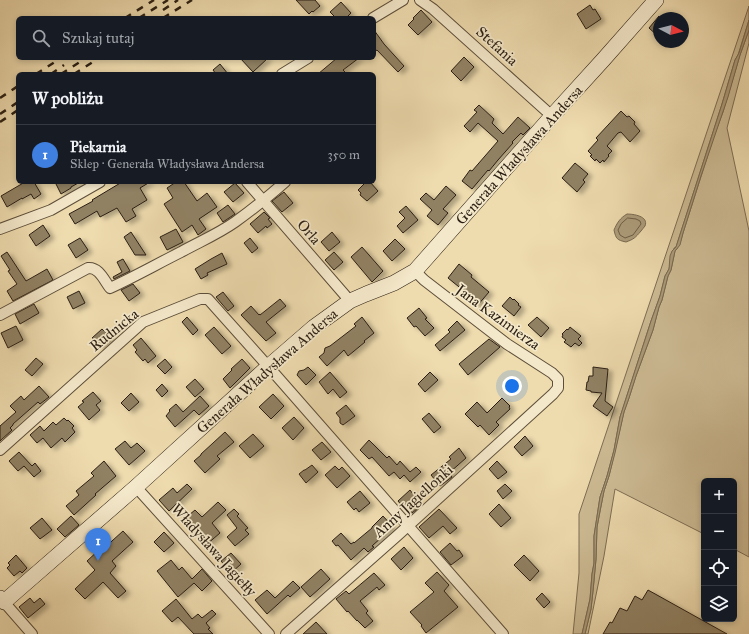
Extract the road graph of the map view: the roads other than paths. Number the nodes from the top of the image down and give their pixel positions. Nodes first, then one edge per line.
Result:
1 (403, 0) edge
2 (420, 0) edge
3 (656, 0) edge
4 (376, 16) edge
5 (305, 60) edge
6 (285, 72) edge
7 (552, 116) junction
8 (96, 184) edge
9 (249, 184) edge
10 (283, 184) edge
11 (263, 201) junction
12 (0, 229) edge
13 (415, 271) junction
14 (350, 301) junction
15 (0, 315) edge
16 (269, 366) junction
17 (558, 388) joint
18 (0, 450) edge
19 (136, 487) junction
20 (409, 525) junction
21 (2, 600) edge
22 (32, 634) edge
23 (269, 634) edge
24 (286, 634) edge
25 (503, 634) edge

1 - 4 street
2 - 7 street, Stefania
3 - 7 street, Generała Władysława Andersa
5 - 6 street
7 - 13 street, Generała Władysława Andersa
8 - 12 street
9 - 11 street, Orla
10 - 11 street
11 - 14 street, Orla
11 - 15 street
13 - 14 street, Generała Władysława Andersa
13 - 17 street, Jana Kazimierza
14 - 16 street, Generała Władysława Andersa
16 - 18 street, Rudnicka
16 - 19 street, Generała Władysława Andersa
16 - 20 street, Rudnicka
17 - 20 street, Anny Jagiellonki
19 - 21 street, Generała Władysława Andersa
19 - 23 street, Władysława Jagiełły
20 - 24 street, Anny Jagiellonki
20 - 25 street, Rudnicka
21 - 22 street

